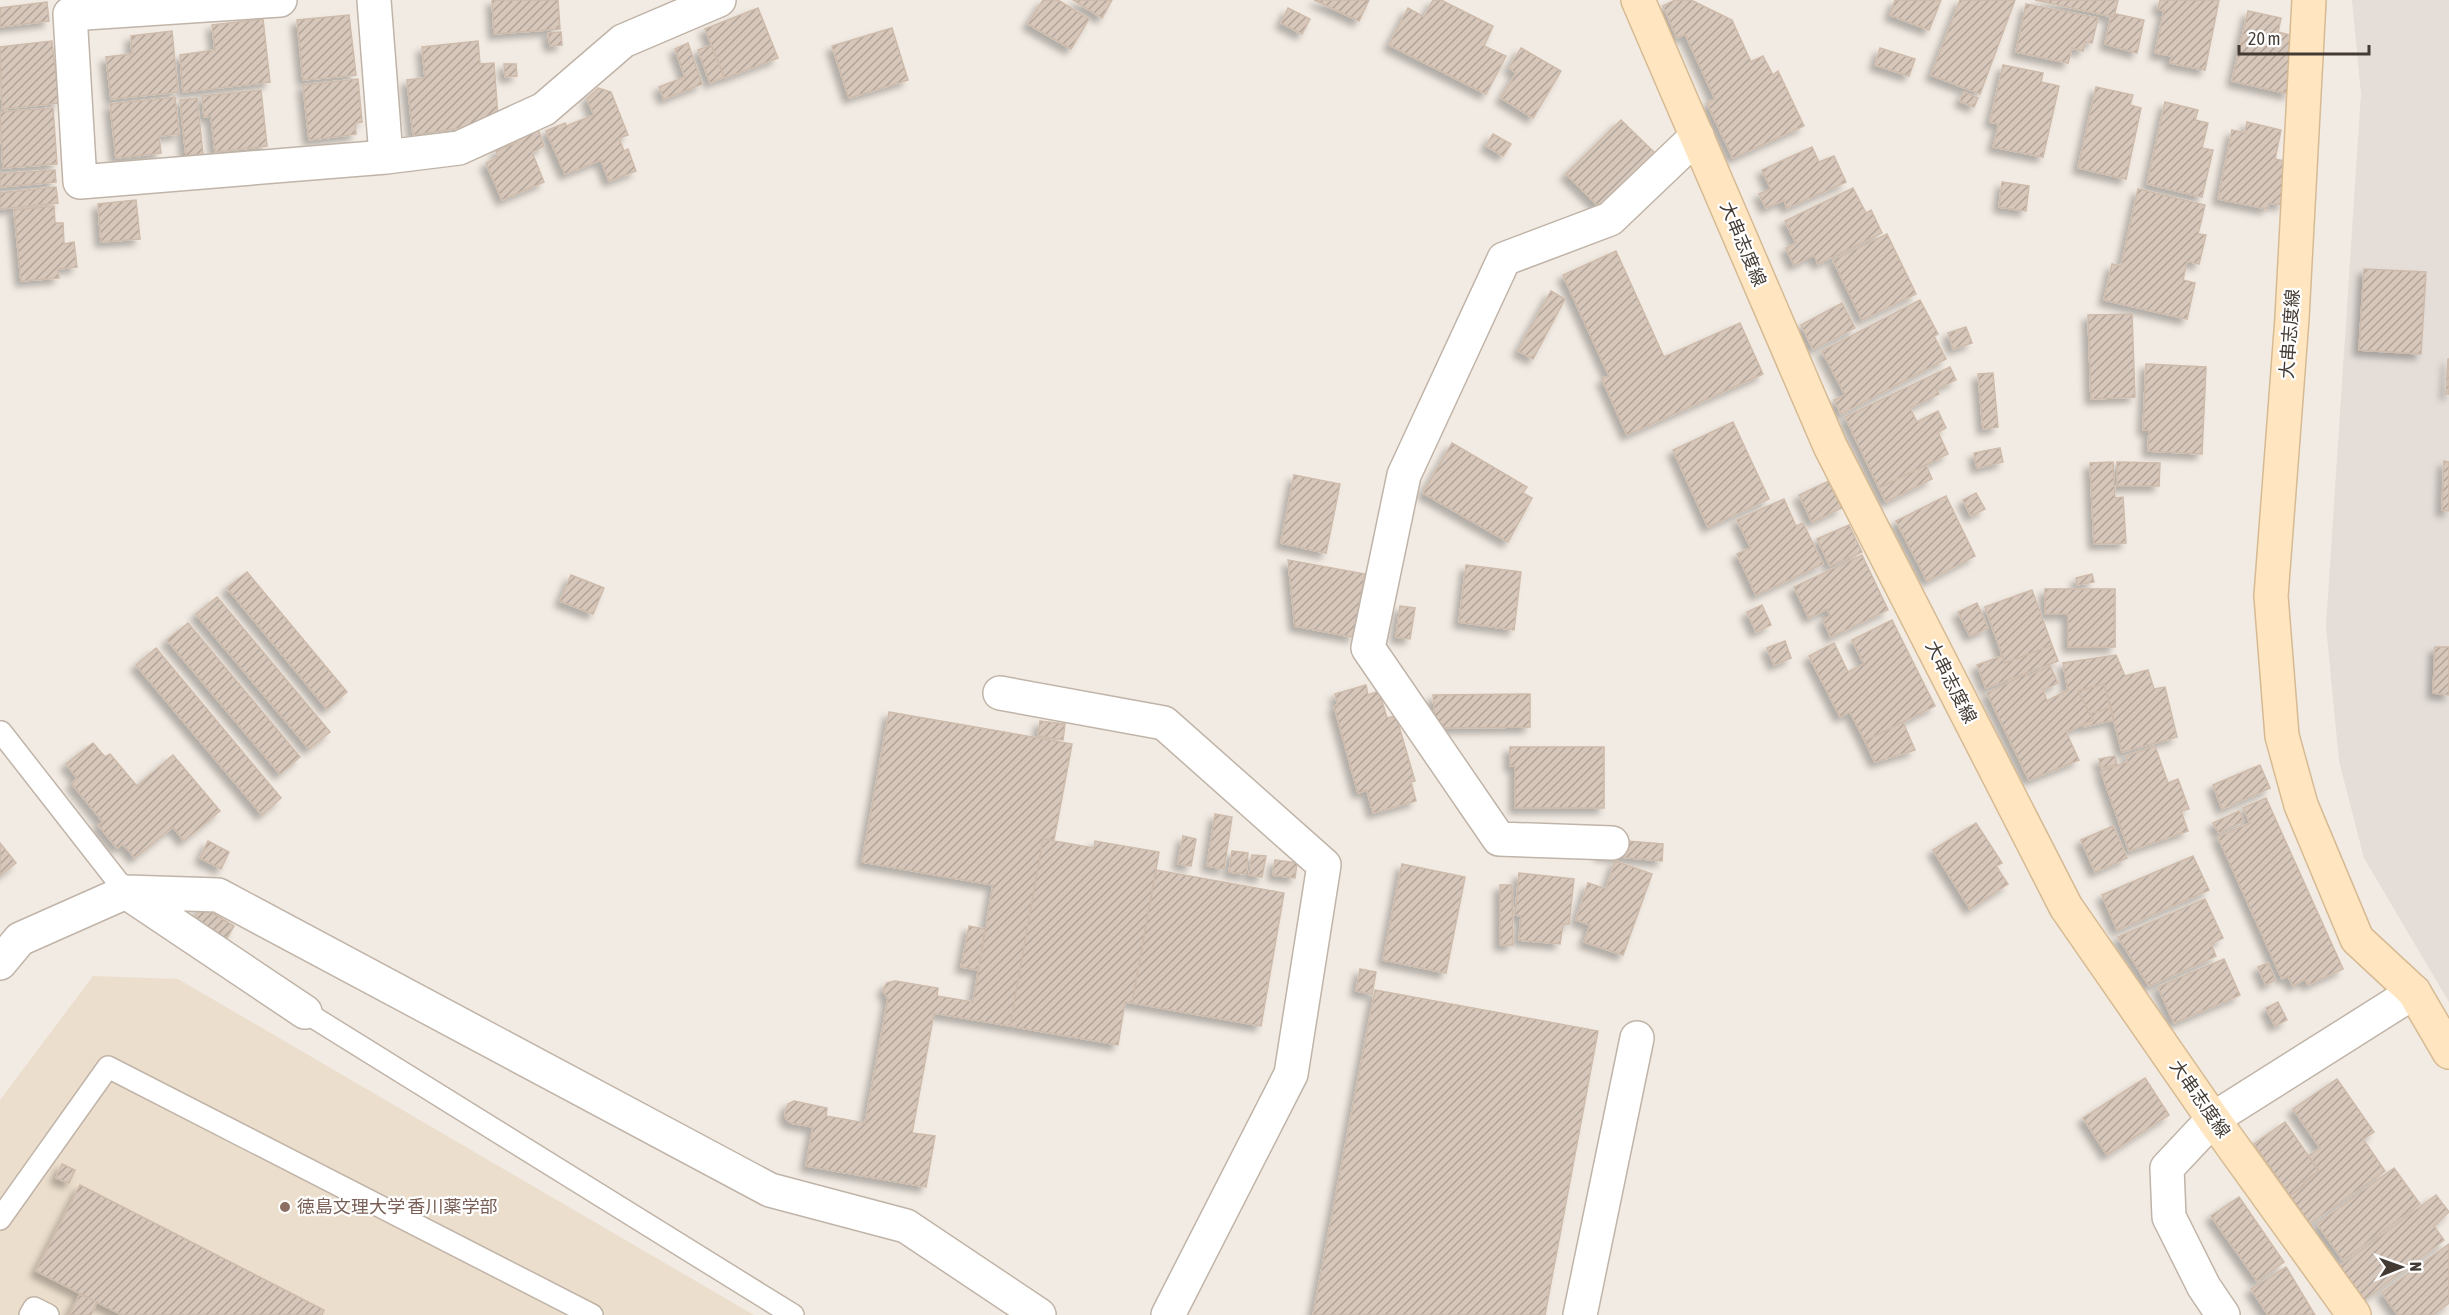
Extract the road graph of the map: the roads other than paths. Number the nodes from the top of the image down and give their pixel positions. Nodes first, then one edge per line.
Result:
1 (280, 0) edge
2 (374, 0) edge
3 (719, 0) edge
4 (1638, 0) edge
5 (2309, 0) edge
6 (1696, 136) junction
7 (386, 157) junction
8 (1000, 693) dead end
9 (1, 732) edge
10 (1612, 843) dead end
11 (126, 892) junction
12 (0, 963) edge
13 (2414, 992) junction
14 (305, 1012) joint
15 (1637, 1038) dead end
16 (2449, 1052) edge
17 (2214, 1119) junction
18 (0, 1219) edge
19 (30, 1315) edge
20 (48, 1315) edge
21 (592, 1315) edge
22 (793, 1315) edge
23 (1039, 1315) edge
24 (1168, 1315) edge
25 (1580, 1315) edge
26 (2223, 1315) edge
27 (2354, 1315) edge

1 - 7 street
2 - 7 street
3 - 7 street
4 - 6 main road, 大串志度線
5 - 13 main road, 大串志度線
6 - 10 street
6 - 17 main road, 大串志度線
8 - 24 street
9 - 11 lane
11 - 12 street
11 - 14 street
11 - 23 street
13 - 16 main road, 大串志度線
13 - 17 street
14 - 22 lane
15 - 25 street
17 - 26 street
17 - 27 main road, 大串志度線
18 - 21 lane
19 - 20 lane

